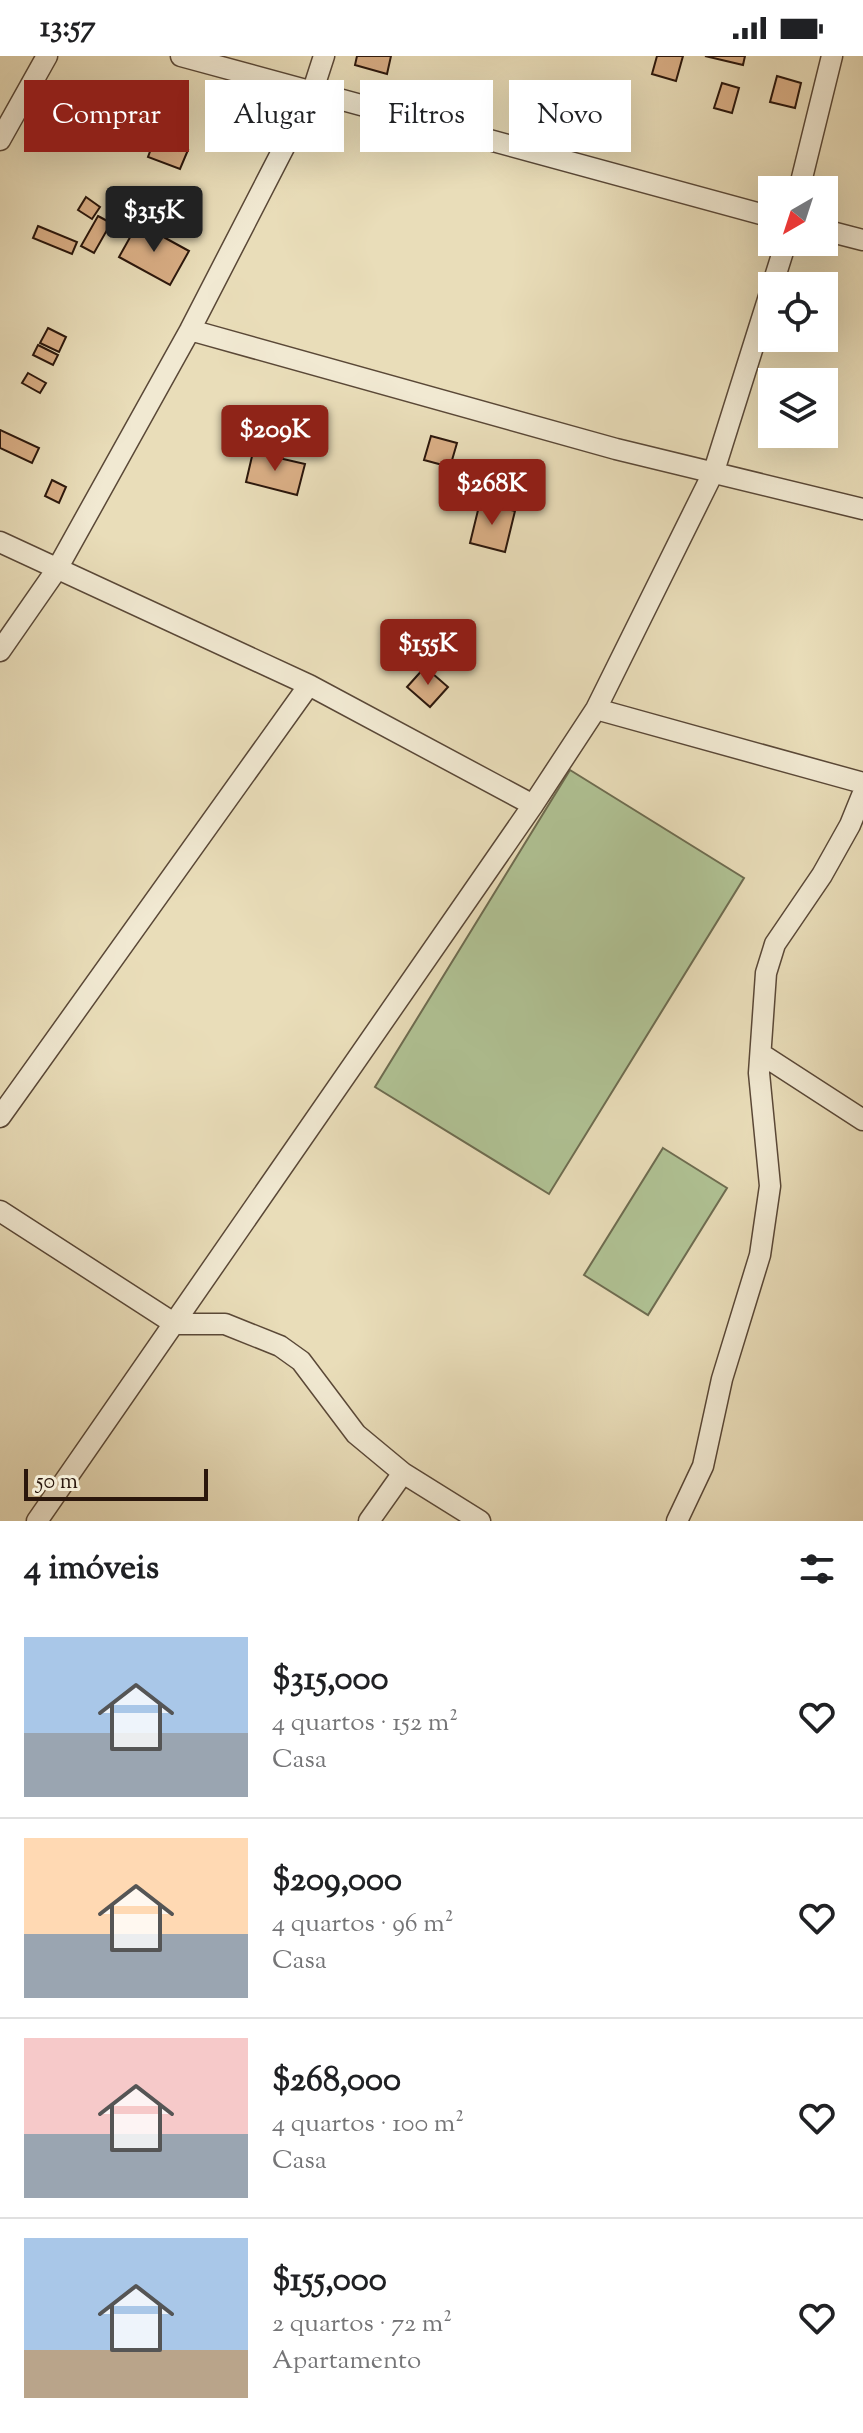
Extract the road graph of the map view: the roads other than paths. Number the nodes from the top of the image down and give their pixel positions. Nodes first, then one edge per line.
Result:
1 (47, 56) edge
2 (181, 56) edge
3 (324, 56) edge
4 (832, 56) edge
5 (266, 80) edge
6 (316, 80) edge
7 (344, 102) edge
8 (0, 140) edge
9 (282, 152) edge
10 (802, 176) edge
11 (758, 213) edge
12 (838, 234) edge
13 (863, 240) edge
14 (782, 256) edge
15 (190, 330) junction
16 (714, 471) junction
17 (863, 509) edge
18 (0, 542) edge
19 (57, 569) junction
20 (0, 651) edge
21 (309, 685) junction
22 (596, 709) junction
23 (863, 783) edge
24 (863, 793) edge
25 (533, 805) junction
26 (761, 1054) junction
27 (0, 1117) edge
28 (863, 1120) edge
29 (0, 1211) edge
30 (175, 1324) junction
31 (403, 1473) junction
32 (37, 1521) edge
33 (369, 1521) edge
34 (480, 1521) edge
35 (677, 1521) edge

1 - 8 street
2 - 5 street
3 - 6 street
4 - 10 street
7 - 11 street
9 - 15 street
12 - 13 street
14 - 16 street
15 - 16 street
15 - 19 street
16 - 17 street
16 - 22 street
18 - 19 street
19 - 20 street
19 - 21 street
21 - 25 street
21 - 27 street
22 - 23 street
22 - 25 street
24 - 26 street
25 - 30 street
26 - 28 street
26 - 35 street
29 - 30 street
30 - 31 street
30 - 32 street
31 - 33 street
31 - 34 street

